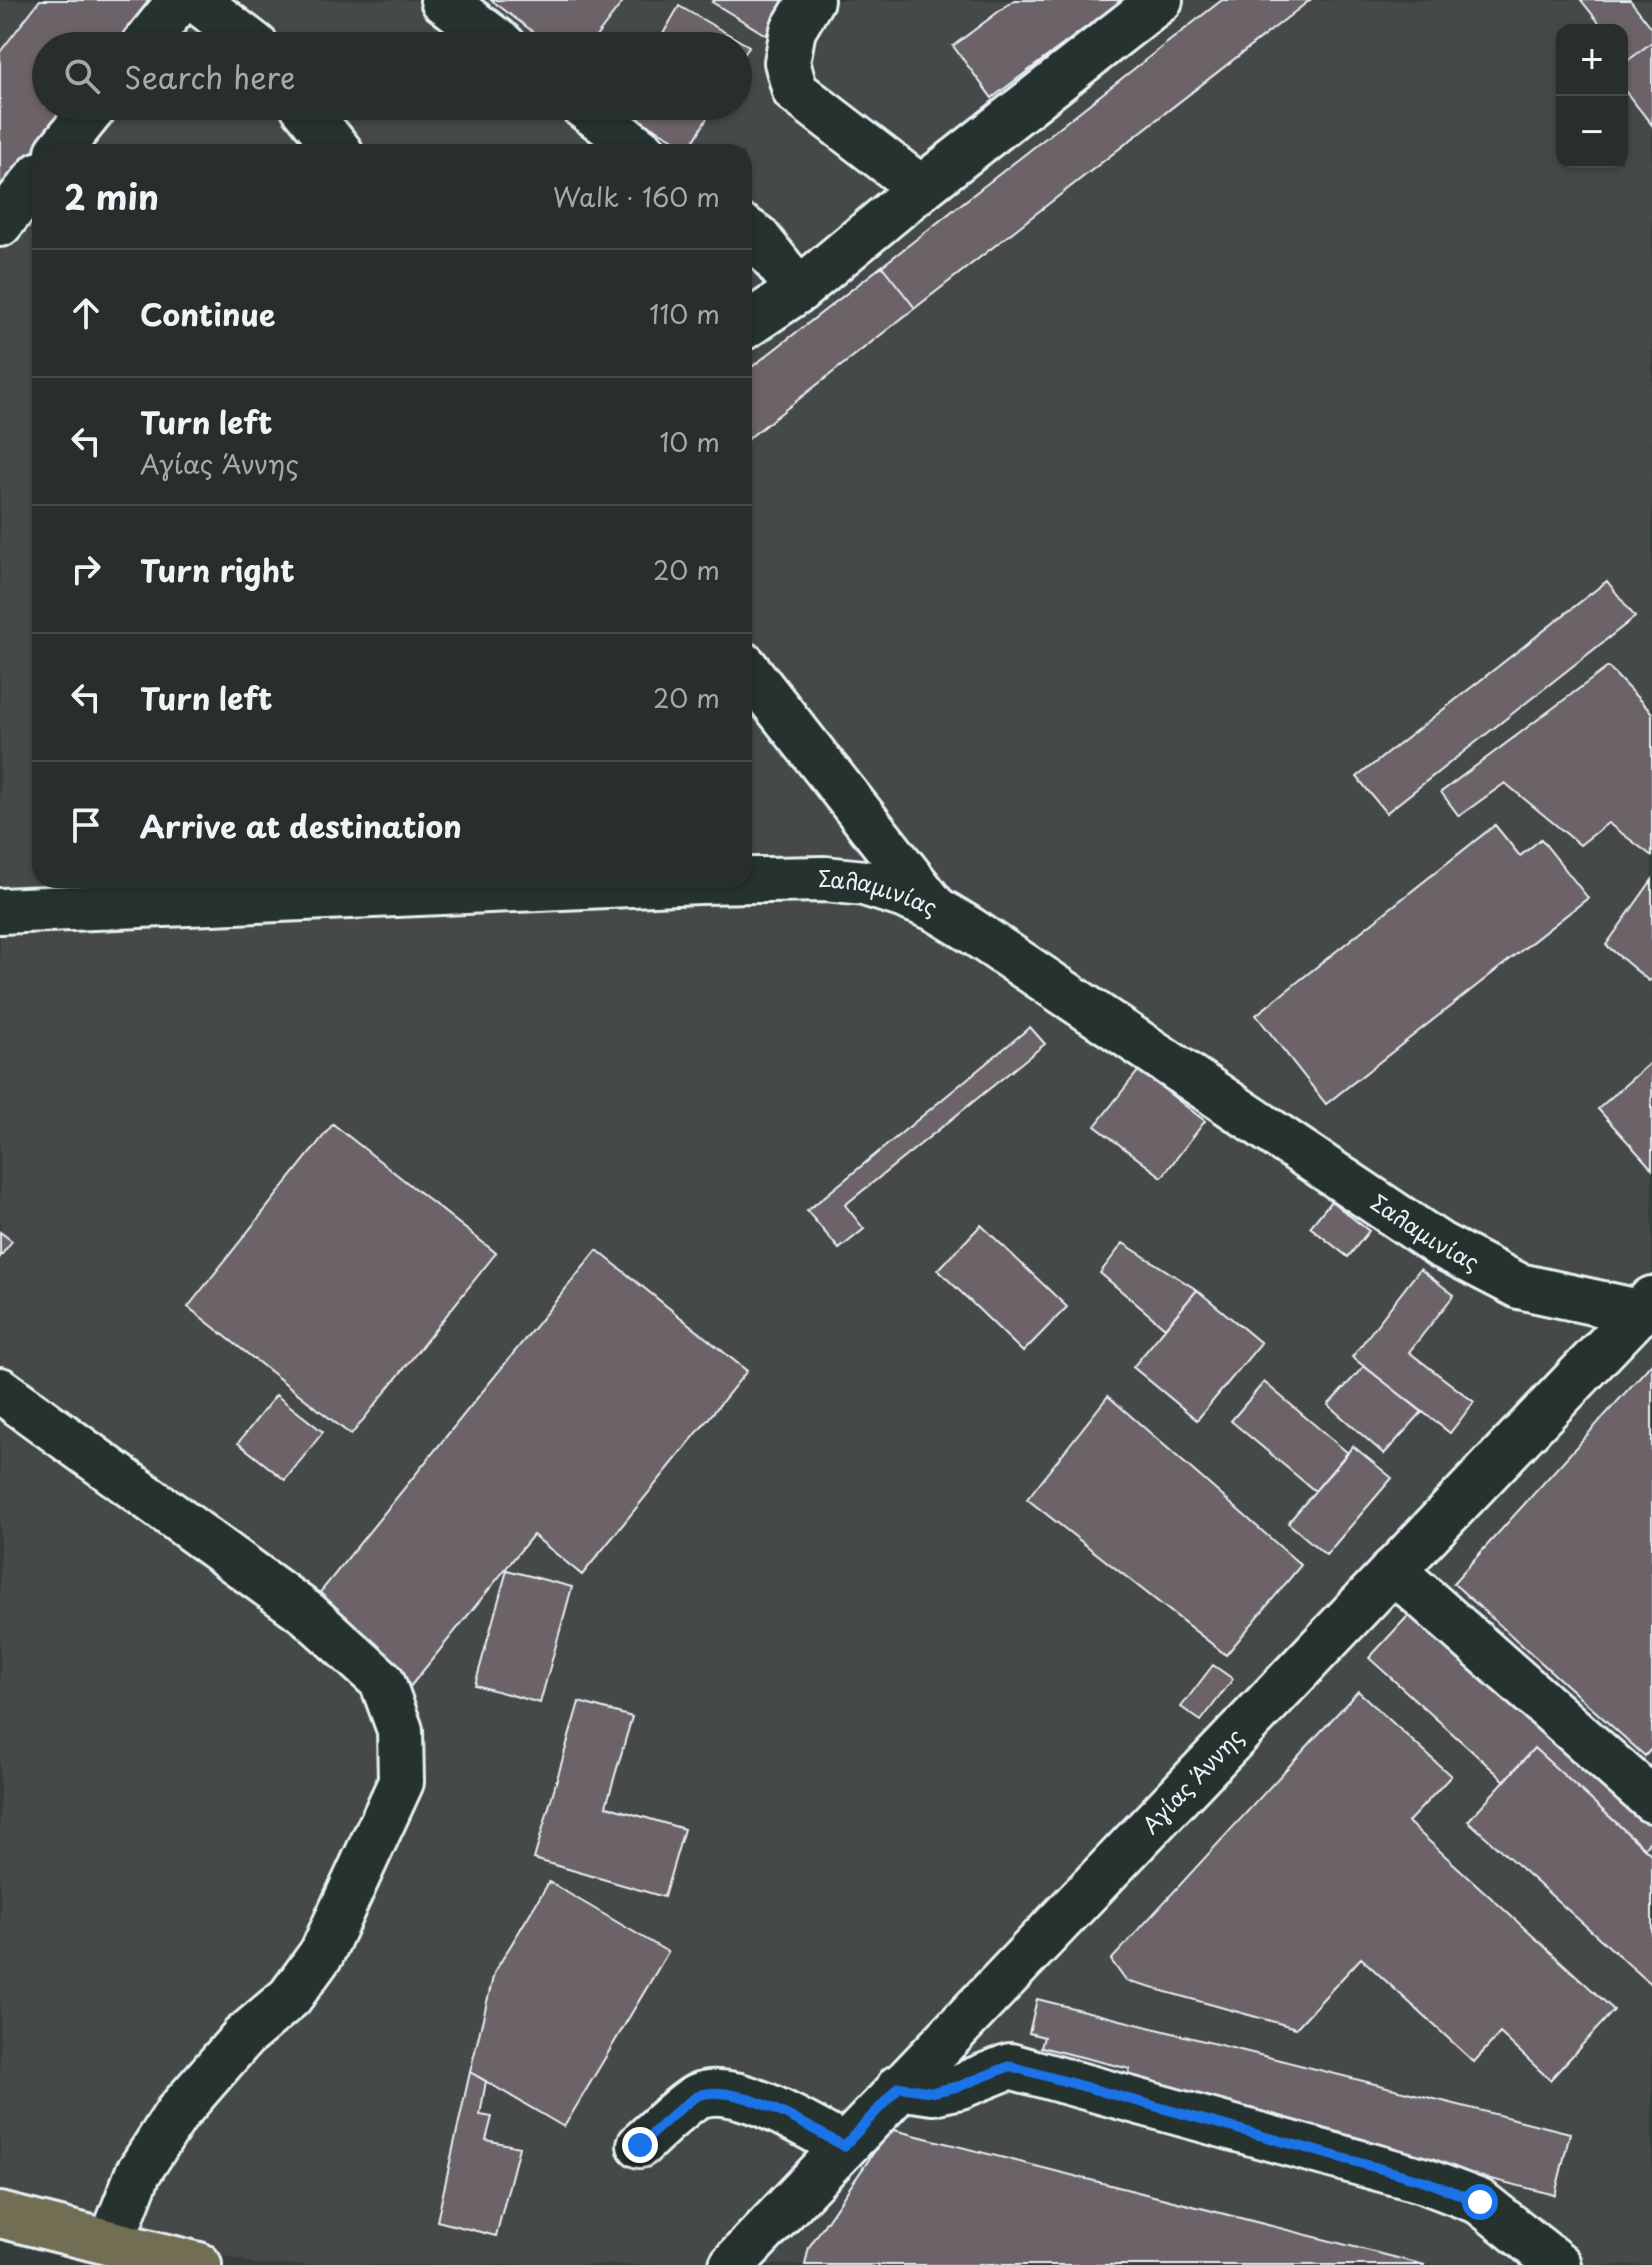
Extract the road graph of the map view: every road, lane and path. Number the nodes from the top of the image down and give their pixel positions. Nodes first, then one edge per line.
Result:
1 (180, 0) edge
2 (196, 0) edge
3 (443, 0) edge
4 (811, 0) edge
5 (1160, 0) edge
6 (154, 32) edge
7 (238, 32) edge
8 (485, 32) edge
9 (84, 120) edge
10 (314, 120) edge
11 (602, 120) edge
12 (64, 144) edge
13 (334, 144) edge
14 (633, 144) edge
15 (32, 184) edge
16 (921, 188) junction
17 (0, 224) edge
18 (752, 234) edge
19 (799, 290) junction
20 (752, 322) edge
21 (752, 675) edge
22 (752, 881) edge
23 (542, 888) edge
24 (936, 909) junction
25 (0, 911) edge
26 (1646, 1305) edge
27 (0, 1390) edge
28 (1393, 1570) junction
29 (1652, 1800) edge
30 (899, 2087) junction
31 (640, 2145) dead end
32 (844, 2146) junction
33 (0, 2215) edge
34 (111, 2243) junction
35 (199, 2265) edge
36 (732, 2265) edge
37 (1559, 2265) edge

1 - 6 street
2 - 7 street
3 - 8 street
4 - 16 street
5 - 16 street
9 - 12 street
10 - 13 street
11 - 14 street
15 - 17 street
16 - 19 street
18 - 19 street
19 - 20 street
21 - 24 street
22 - 24 street, Σαλαμινίας
23 - 25 street, Σαλαμινίας
24 - 26 street, Σαλαμινίας
26 - 28 street, Αγίας Άννης
27 - 34 street
28 - 29 street
28 - 30 street, Αγίας Άννης
30 - 32 street, Αγίας Άννης
30 - 37 street
31 - 32 street
32 - 36 street, Αγίας Άννης
33 - 34 main road
34 - 35 main road

